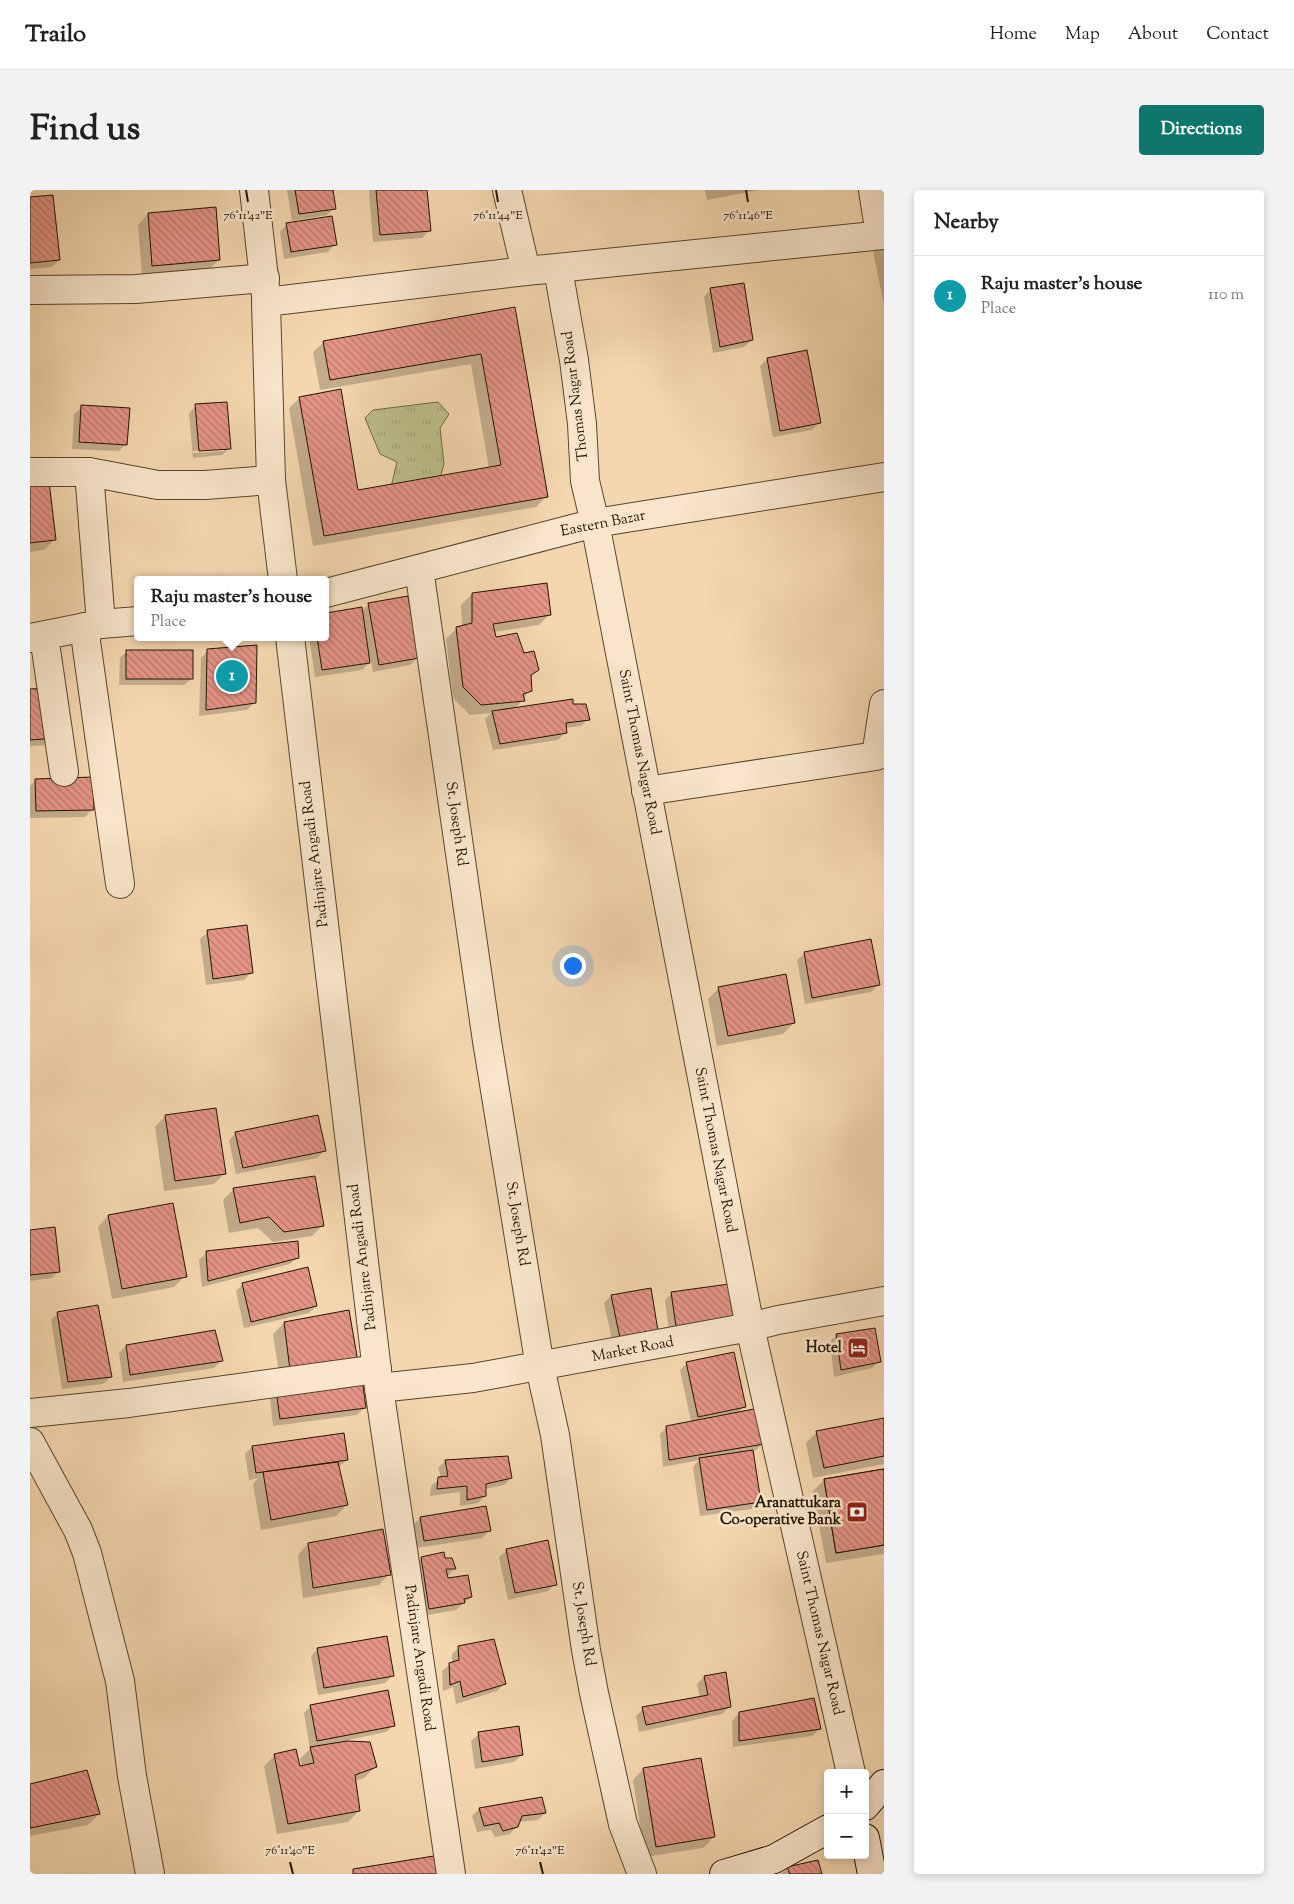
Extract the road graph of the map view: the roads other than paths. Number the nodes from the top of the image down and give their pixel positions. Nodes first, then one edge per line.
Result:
1 (254, 190) edge
2 (507, 190) edge
3 (873, 190) edge
4 (882, 235) edge
5 (558, 269) junction
6 (526, 271) junction
7 (30, 290) edge
8 (266, 290) junction
9 (30, 472) edge
10 (89, 472) junction
11 (884, 477) edge
12 (271, 480) junction
13 (595, 523) junction
14 (419, 569) junction
15 (283, 576) edge
16 (329, 592) edge
17 (134, 621) edge
18 (92, 626) junction
19 (37, 637) edge
20 (290, 641) edge
21 (884, 704) edge
22 (876, 762) edge
23 (64, 772) dead end
24 (646, 791) junction
25 (120, 884) dead end
26 (884, 1301) edge
27 (750, 1327) junction
28 (540, 1367) junction
29 (378, 1378) junction
30 (30, 1414) edge
31 (30, 1445) edge
32 (850, 1769) edge
33 (884, 1784) edge
34 (869, 1801) edge
35 (824, 1831) edge
36 (869, 1859) edge
37 (150, 1874) edge
38 (451, 1874) edge
39 (642, 1874) edge
40 (724, 1874) edge
41 (872, 1874) edge

1 - 8 street
2 - 6 street
3 - 4 street
4 - 5 street
5 - 6 street
5 - 13 street, Thomas Nagar Road
6 - 8 street
7 - 8 street
8 - 12 street
9 - 10 street
10 - 12 street
10 - 18 street
11 - 13 street, Eastern Bazar
12 - 15 street
13 - 14 street, Eastern Bazar
13 - 24 street, Saint Thomas Nagar Road
14 - 16 street, Eastern Bazar
14 - 28 street, St. Joseph Rd
17 - 18 street
18 - 19 street
18 - 25 street
19 - 23 street
20 - 29 street, Padinjare Angadi Road
21 - 22 street
22 - 24 street
24 - 27 street, Saint Thomas Nagar Road
26 - 27 street, Market Road
27 - 28 street, Market Road
27 - 32 street, Saint Thomas Nagar Road
28 - 29 street, Market Road
28 - 39 street, St. Joseph Rd
29 - 30 street, Market Road
29 - 38 street, Padinjare Angadi Road
31 - 37 street
33 - 34 street
35 - 40 street
36 - 41 street

